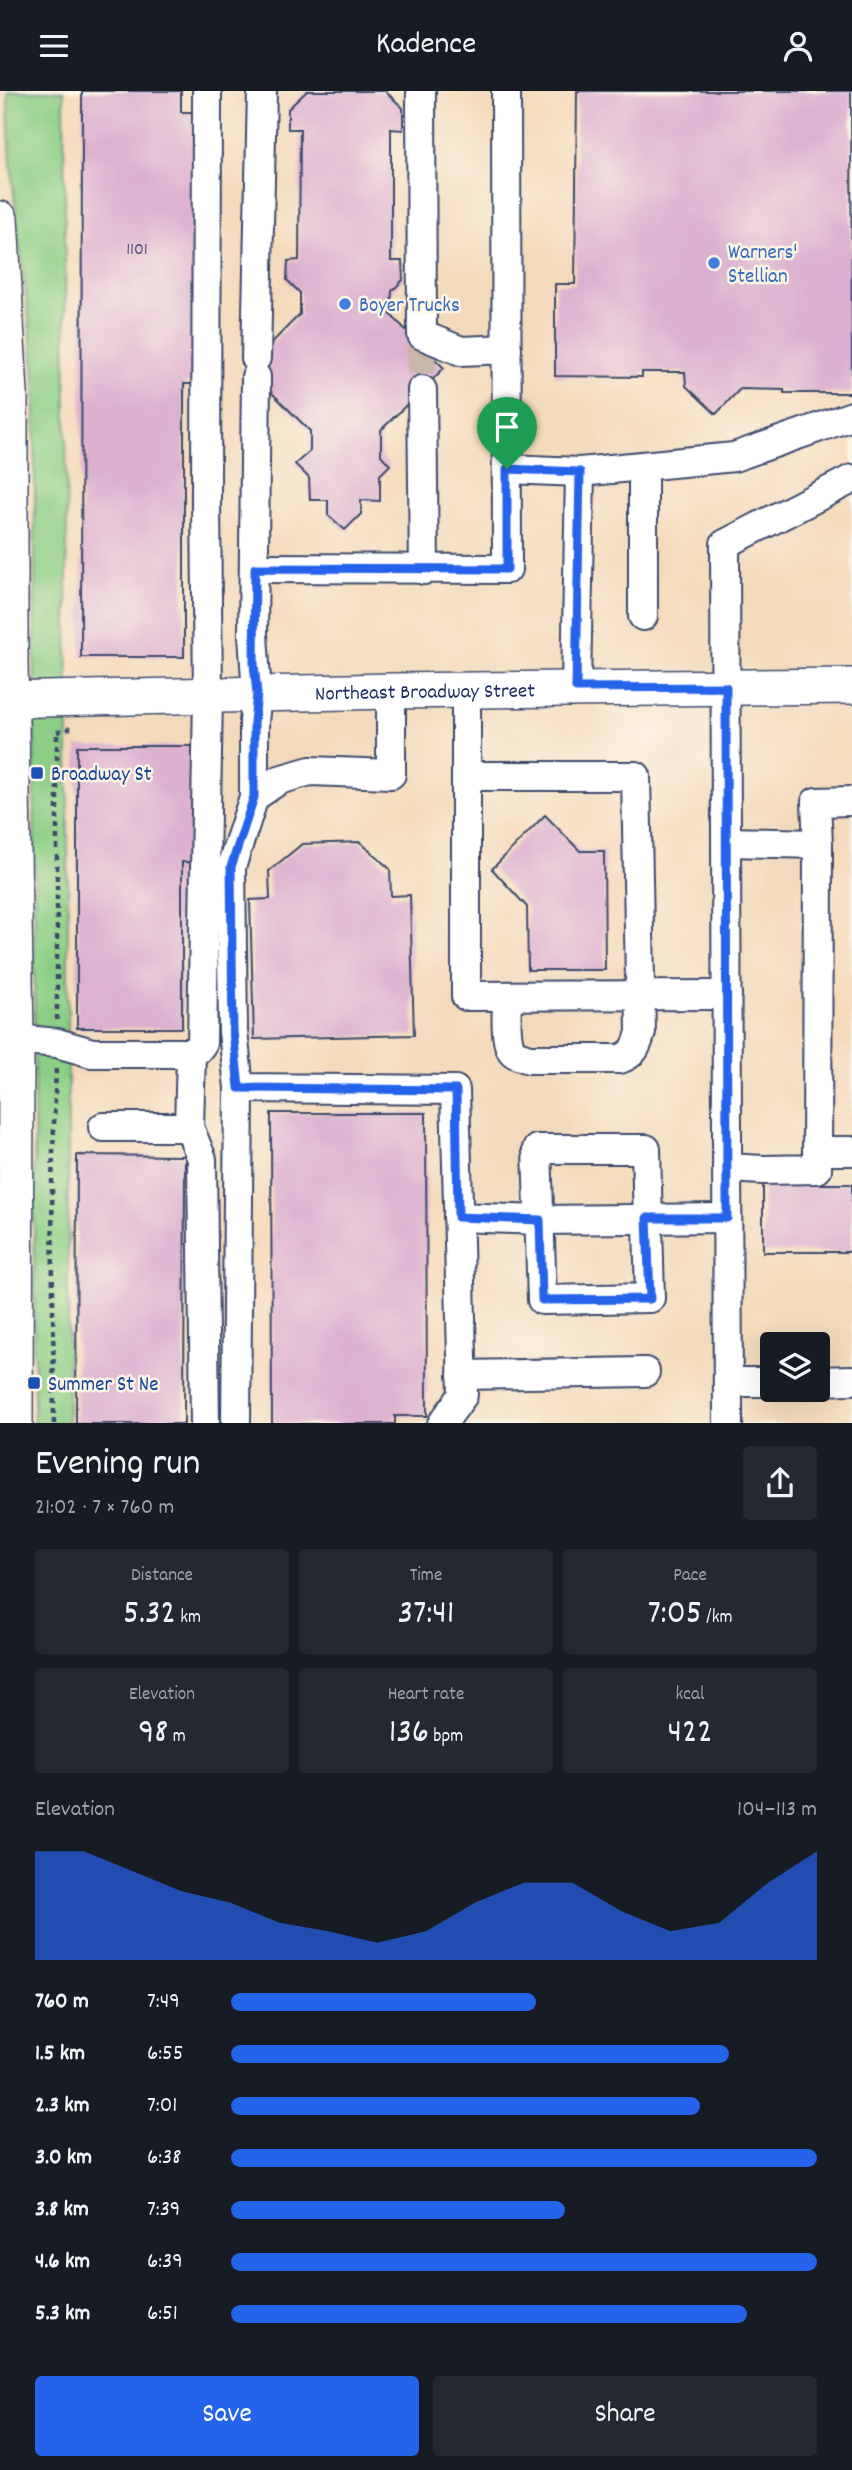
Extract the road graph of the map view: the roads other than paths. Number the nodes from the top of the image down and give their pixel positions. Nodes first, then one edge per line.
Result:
1 (207, 91) edge
2 (262, 91) edge
3 (421, 91) edge
4 (506, 91) edge
5 (0, 219) edge
6 (507, 349) junction
7 (422, 390) tunnel mouth
8 (852, 416) edge
9 (643, 466) junction
10 (507, 469) junction
11 (580, 472) junction
12 (852, 479) edge
13 (255, 568) junction
14 (424, 570) junction
15 (643, 616) dead end
16 (852, 685) edge
17 (726, 687) junction
18 (576, 688) junction
19 (466, 690) junction
20 (391, 691) junction
21 (257, 694) junction
22 (208, 695) junction
23 (6, 700) edge
24 (466, 776) junction
25 (254, 797) junction
26 (852, 801) edge
27 (726, 842) junction
28 (818, 844) junction
29 (727, 995) junction
30 (507, 996) junction
31 (640, 996) junction
32 (16, 1039) junction
33 (191, 1053) junction
34 (239, 1088) junction
35 (103, 1127) dead end
36 (189, 1127) junction
37 (817, 1151) junction
38 (852, 1151) edge
39 (727, 1168) junction
40 (458, 1217) junction
41 (647, 1218) junction
42 (727, 1218) junction
43 (540, 1220) junction
44 (7, 1370) edge
45 (645, 1372) dead end
46 (462, 1375) junction
47 (852, 1380) edge
48 (830, 1381) edge
49 (728, 1382) junction
50 (760, 1382) edge
51 (15, 1423) edge
52 (205, 1423) edge
53 (236, 1423) edge
54 (442, 1423) edge
55 (728, 1423) edge

1 - 22 street
2 - 13 street
3 - 6 street
4 - 6 street
5 - 23 main road
6 - 10 street
7 - 14 street
8 - 9 street
9 - 11 street
9 - 15 street
10 - 11 street
10 - 14 street
11 - 18 street
12 - 17 street
13 - 14 street
13 - 21 street
16 - 17 main road, Northeast Broadway Street
17 - 18 main road, Northeast Broadway Street
17 - 27 street
18 - 19 main road, Northeast Broadway Street
19 - 20 main road, Northeast Broadway Street
19 - 24 street
20 - 21 main road, Northeast Broadway Street
20 - 25 street
21 - 22 main road, Northeast Broadway Street
21 - 25 street
22 - 23 main road, Northeast Broadway Street
22 - 33 street
23 - 32 main road
24 - 30 street
24 - 31 street
25 - 34 street
26 - 28 street
27 - 28 street
27 - 29 street
28 - 37 street
29 - 31 street
29 - 39 street
30 - 31 street
30 - 31 street
32 - 33 street
32 - 44 main road
33 - 36 street
34 - 40 street
34 - 53 street
35 - 36 street
36 - 52 street
37 - 38 street
37 - 39 street
39 - 42 street
40 - 43 street
40 - 46 street
41 - 42 street
41 - 43 street
41 - 43 street
41 - 43 street
42 - 49 street
44 - 51 main road
45 - 46 street
46 - 54 street
47 - 48 street
49 - 50 street
49 - 55 street

